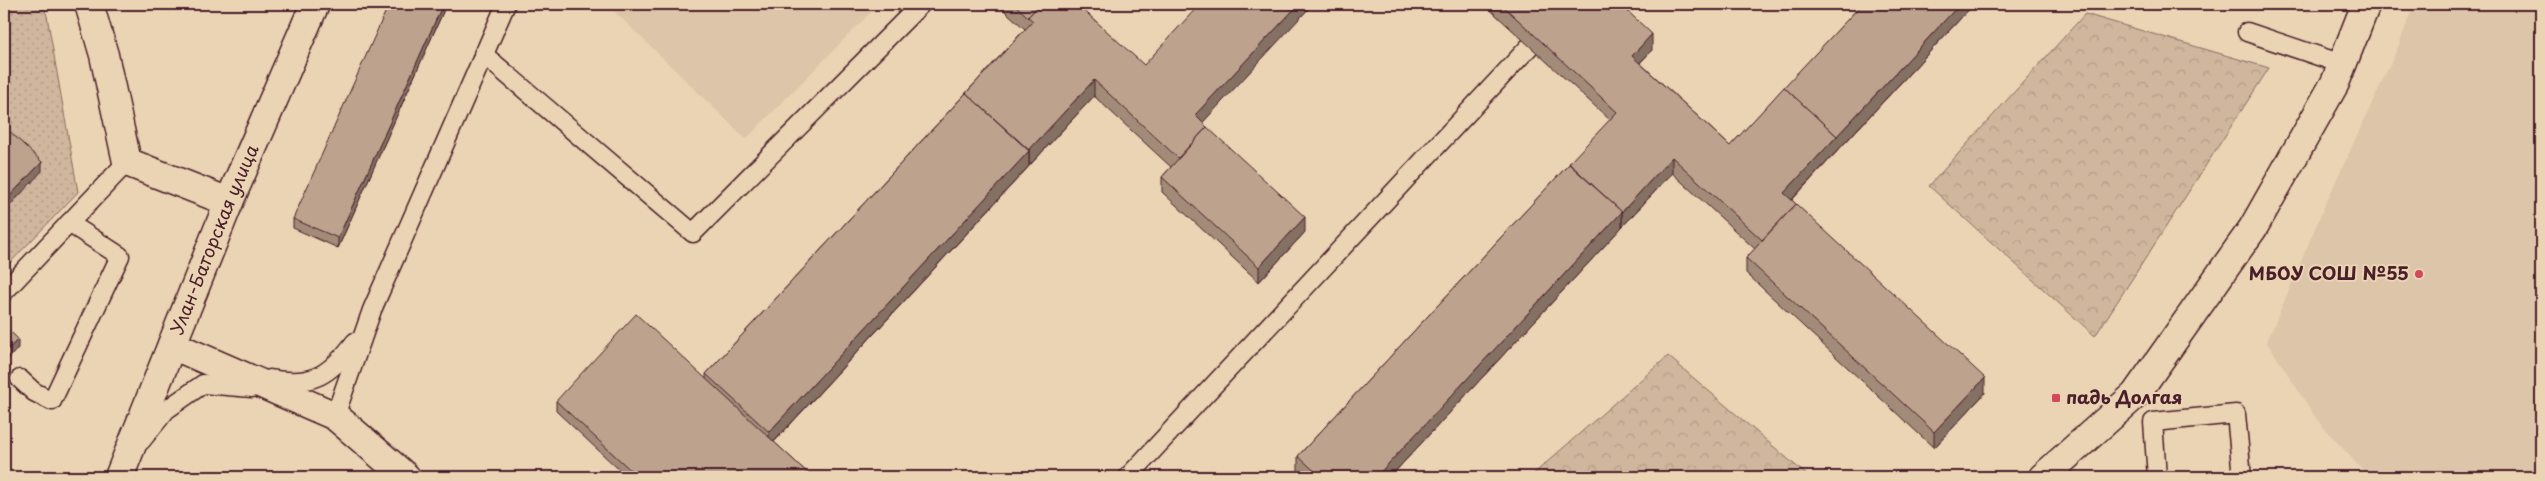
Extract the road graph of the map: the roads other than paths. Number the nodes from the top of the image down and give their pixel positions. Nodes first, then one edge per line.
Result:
1 (89, 4) edge
2 (315, 4) edge
3 (506, 4) edge
4 (921, 4) edge
5 (2366, 4) edge
6 (2247, 32) dead end
7 (1530, 46) edge
8 (483, 54) junction
9 (2342, 64) junction
10 (127, 162) junction
11 (229, 202) junction
12 (69, 223) junction
13 (4, 292) edge
14 (365, 330) junction
15 (172, 345) junction
16 (238, 373) junction
17 (20, 379) dead end
18 (288, 394) junction
19 (335, 416) junction
20 (122, 468) edge
21 (406, 477) edge
22 (1128, 477) edge
23 (2042, 477) edge
24 (2157, 477) edge
25 (2242, 477) edge

1 - 10 street
2 - 11 street, Улан-Баторская улица
3 - 8 lane
4 - 8 lane
5 - 9 street
6 - 9 lane
7 - 22 lane
8 - 14 lane
9 - 23 street
10 - 11 street
10 - 12 lane
11 - 15 street, Улан-Баторская улица
12 - 13 lane
12 - 17 lane
14 - 16 lane
14 - 19 lane
15 - 16 street
15 - 20 street, Улан-Баторская улица
16 - 18 street
18 - 19 street
18 - 20 lane
19 - 21 street
24 - 25 lane

